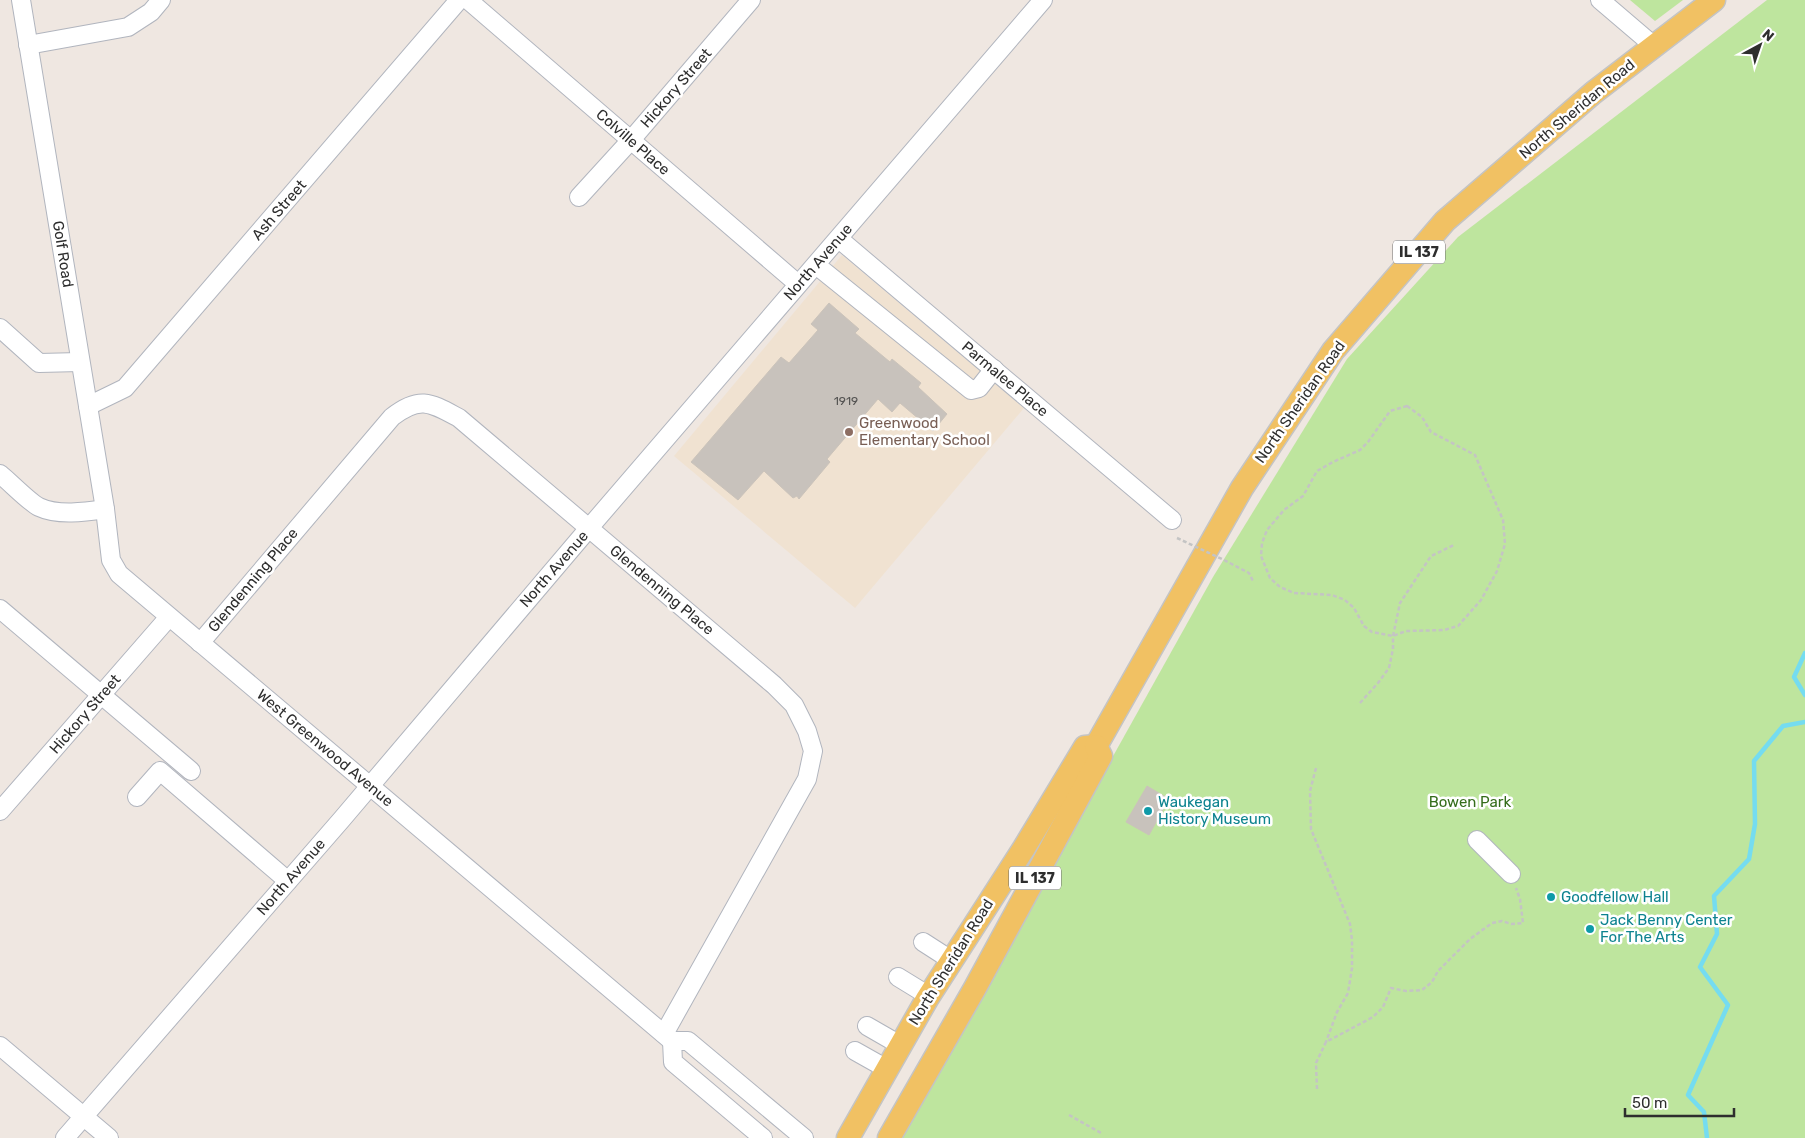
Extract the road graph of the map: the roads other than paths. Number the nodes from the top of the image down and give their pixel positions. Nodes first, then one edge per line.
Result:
1 (21, 0) edge
2 (161, 0) edge
3 (459, 0) edge
4 (468, 0) edge
5 (751, 0) edge
6 (1043, 0) edge
7 (1714, 0) edge
8 (1605, 2) edge
9 (28, 45) junction
10 (1654, 46) junction
11 (631, 140) junction
12 (579, 197) dead end
13 (839, 239) junction
14 (816, 265) junction
15 (798, 284) junction
16 (1, 330) edge
17 (80, 362) junction
18 (994, 370) junction
19 (88, 406) junction
20 (0, 474) edge
21 (105, 509) junction
22 (1172, 520) dead end
23 (589, 528) junction
24 (0, 609) edge
25 (169, 617) junction
26 (200, 643) junction
27 (102, 695) junction
28 (1096, 746) junction
29 (191, 771) dead end
30 (369, 786) junction
31 (137, 797) dead end
32 (0, 811) edge
33 (1477, 840) dead end
34 (1511, 874) road end
35 (288, 880) junction
36 (923, 942) dead end
37 (951, 960) junction
38 (898, 977) dead end
39 (929, 996) junction
40 (867, 1026) dead end
41 (668, 1038) junction
42 (900, 1045) junction
43 (0, 1046) edge
44 (855, 1051) dead end
45 (887, 1069) junction
46 (84, 1117) junction
47 (757, 1136) edge
48 (66, 1138) edge
49 (109, 1138) edge
50 (804, 1138) edge
51 (848, 1138) edge
52 (888, 1138) edge

1 - 9 street, Golf Road
2 - 9 street
3 - 19 street, Ash Street
4 - 11 street, Colville Place
5 - 11 street, Hickory Street
6 - 13 street, North Avenue
7 - 10 main road, North Sheridan Road / IL 137
8 - 10 street
9 - 17 street, Golf Road
10 - 28 main road, North Sheridan Road / IL 137
11 - 12 street, Hickory Street
11 - 15 street, Colville Place
13 - 14 street, North Avenue
13 - 18 street, Parmalee Place
14 - 15 street, North Avenue
14 - 18 street
15 - 23 street, North Avenue
16 - 17 street
17 - 19 street, Golf Road
18 - 22 street, Parmalee Place
19 - 21 street, Golf Road
20 - 21 street
21 - 25 street, West Greenwood Avenue
23 - 26 street, Glendenning Place
23 - 30 street, North Avenue
23 - 41 street, Glendenning Place
24 - 27 street
25 - 26 street, West Greenwood Avenue
25 - 27 street, Hickory Street
26 - 30 street, West Greenwood Avenue
27 - 29 street
27 - 32 street, Hickory Street
28 - 37 main road, North Sheridan Road / IL 137
28 - 52 main road, North Sheridan Road / IL 137
30 - 35 street, North Avenue
30 - 41 street, West Greenwood Avenue
31 - 35 street
33 - 34 street
35 - 46 street, North Avenue
36 - 37 street
37 - 39 main road, North Sheridan Road / IL 137
38 - 39 street
39 - 42 main road, North Sheridan Road / IL 137
40 - 42 street
41 - 47 street
41 - 50 street, West Greenwood Avenue
42 - 45 main road, North Sheridan Road / IL 137
43 - 46 street
44 - 45 street
45 - 51 main road, North Sheridan Road / IL 137
46 - 48 street, North Avenue
46 - 49 street

